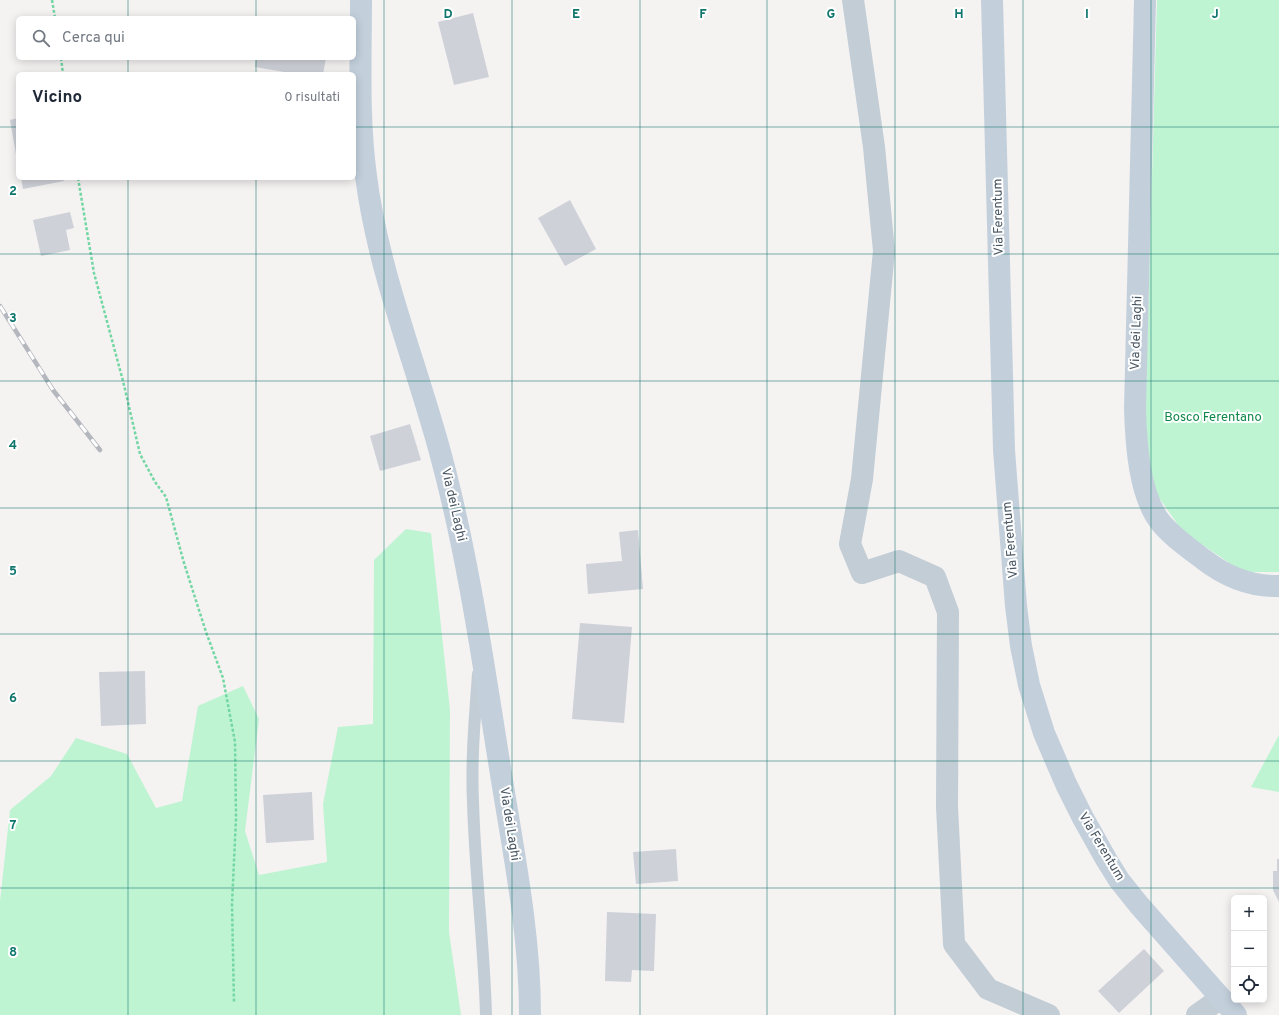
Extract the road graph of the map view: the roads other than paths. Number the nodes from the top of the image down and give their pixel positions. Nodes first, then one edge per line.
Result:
1 (361, 0) edge
2 (853, 0) edge
3 (992, 0) edge
4 (1145, 0) edge
5 (1279, 586) edge
6 (480, 639) junction
7 (1221, 998) junction
8 (486, 1015) edge
9 (530, 1015) edge
10 (1049, 1015) edge
11 (1197, 1015) edge
12 (1236, 1015) edge

1 - 6 main road, Via dei Laghi
2 - 10 street
3 - 7 main road, Via Ferentum
4 - 5 main road, Via dei Laghi
6 - 8 lane
6 - 9 main road, Via dei Laghi
7 - 11 street
7 - 12 main road, Via Ferentum

